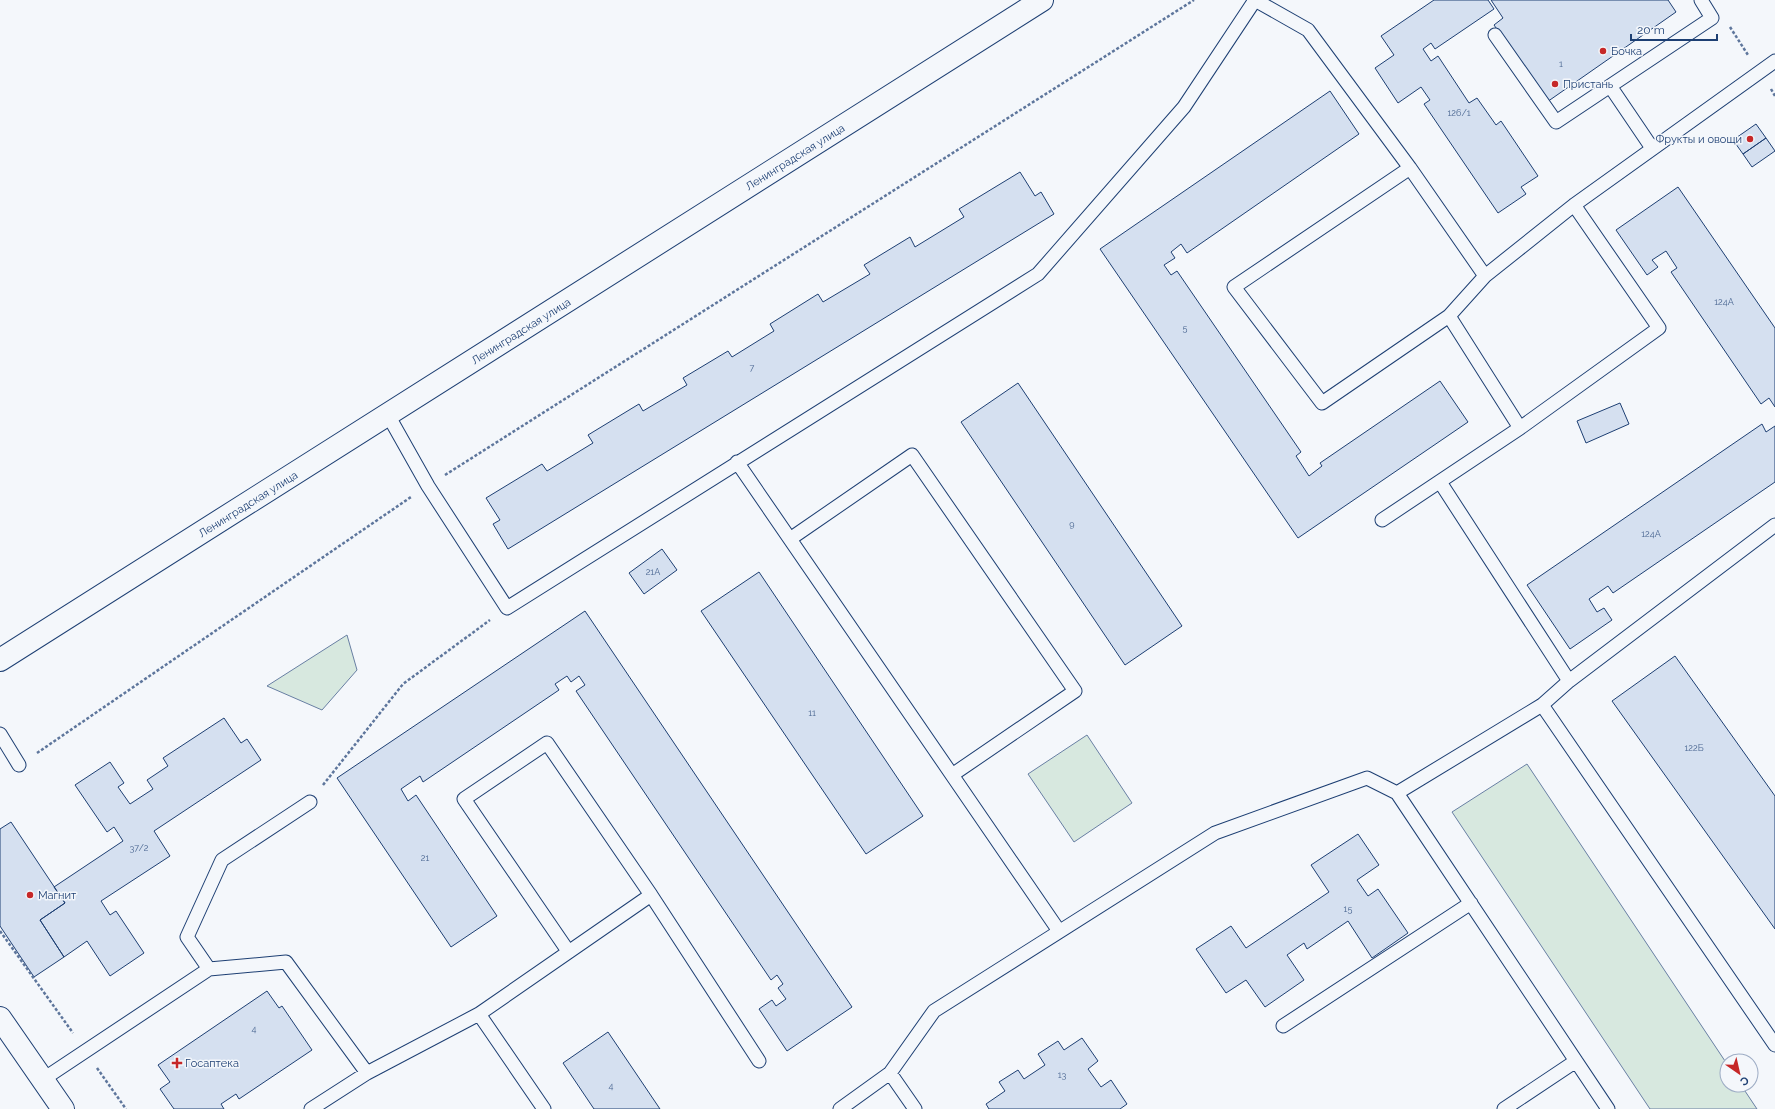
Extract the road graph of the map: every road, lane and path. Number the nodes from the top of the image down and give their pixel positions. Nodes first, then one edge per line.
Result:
1 (1042, 0) edge
2 (1194, 0) edge
3 (1255, 0) edge
4 (1701, 0) edge
5 (1730, 26) dead end
6 (1495, 35) dead end
7 (1775, 61) edge
8 (1760, 72) junction
9 (1610, 86) junction
10 (1775, 96) edge
11 (1652, 148) junction
12 (1410, 168) junction
13 (1574, 204) junction
14 (1485, 276) junction
15 (1449, 316) junction
16 (388, 415) junction
17 (1520, 428) junction
18 (737, 462) junction
19 (1440, 482) junction
20 (428, 486) junction
21 (1382, 520) dead end
22 (1775, 525) edge
23 (790, 539) junction
24 (507, 608) junction
25 (0, 660) edge
26 (1569, 681) junction
27 (1542, 705) junction
28 (0, 734) edge
29 (19, 765) joint
30 (952, 775) junction
31 (1397, 793) junction
32 (310, 802) joint
33 (651, 895) junction
34 (1471, 902) junction
35 (0, 931) edge
36 (1059, 931) junction
37 (568, 951) junction
38 (209, 969) junction
39 (479, 1014) junction
40 (0, 1018) edge
41 (1283, 1026) dead end
42 (1775, 1045) edge
43 (86, 1051) junction
44 (759, 1061) dead end
45 (1576, 1061) junction
46 (367, 1073) junction
47 (890, 1073) junction
48 (42, 1080) junction
49 (63, 1109) edge
50 (126, 1109) edge
51 (311, 1109) edge
52 (544, 1109) edge
53 (840, 1109) edge
54 (915, 1109) edge
55 (1504, 1109) edge
56 (1608, 1109) edge

1 - 16 street, Ленинградская улица
2 - 20 path
3 - 12 lane
3 - 18 lane
4 - 9 lane
5 - 8 path
6 - 9 lane
7 - 8 lane
8 - 10 path
8 - 11 lane
9 - 11 lane
11 - 13 lane
12 - 14 lane
12 - 15 lane
13 - 14 lane
13 - 17 lane
14 - 15 lane
15 - 17 lane
16 - 20 lane
16 - 25 street, Ленинградская улица
17 - 19 lane
18 - 23 lane
18 - 24 lane
19 - 21 lane
19 - 26 lane
20 - 24 lane
20 - 29 path
22 - 26 lane
23 - 30 lane
23 - 30 lane
24 - 32 path
26 - 27 lane
27 - 31 lane
27 - 42 lane
28 - 29 lane
30 - 36 lane
31 - 34 lane
31 - 36 lane
32 - 38 lane
33 - 37 lane
33 - 37 lane
33 - 44 lane
34 - 41 lane
34 - 45 lane
35 - 43 path
36 - 47 lane
37 - 39 lane
38 - 43 lane
38 - 46 lane
39 - 46 lane
39 - 52 lane
40 - 48 street
43 - 48 lane
43 - 50 path
45 - 55 lane
45 - 56 lane
46 - 51 lane
47 - 53 lane
47 - 54 lane
48 - 49 street

